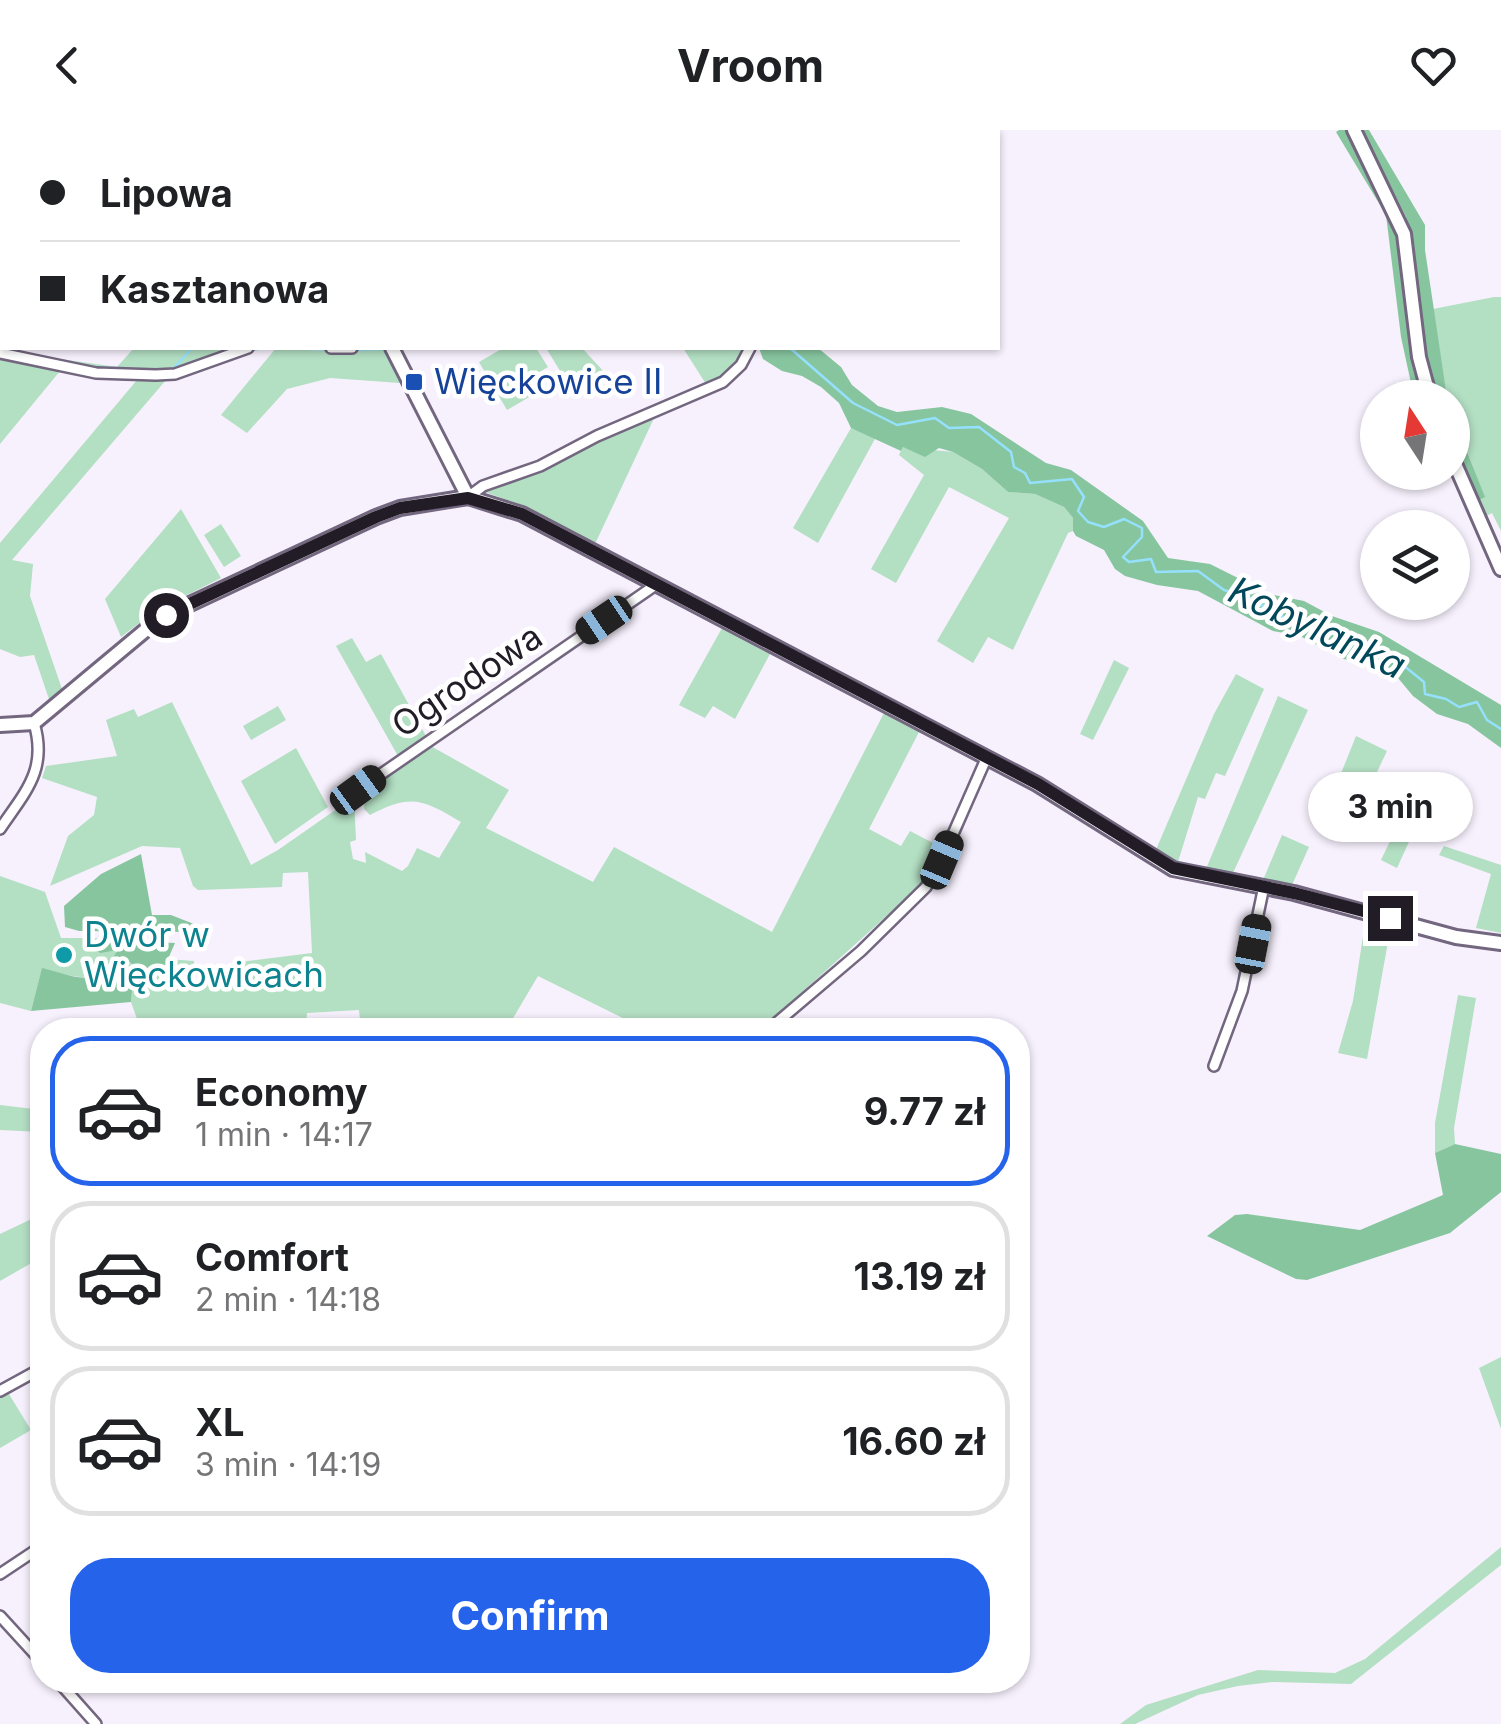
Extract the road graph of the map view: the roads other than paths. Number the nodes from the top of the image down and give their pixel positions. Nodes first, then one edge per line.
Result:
1 (1354, 130) edge
2 (242, 350) edge
3 (393, 350) edge
4 (748, 350) edge
5 (0, 353) edge
6 (1425, 380) edge
7 (1466, 490) edge
8 (468, 498) junction
9 (1501, 570) edge
10 (656, 584) junction
11 (34, 723) junction
12 (0, 725) edge
13 (986, 759) junction
14 (358, 790) dead end
15 (0, 829) edge
16 (1264, 886) junction
17 (1501, 943) edge
18 (782, 1018) edge
19 (1214, 1066) dead end
20 (30, 1375) edge
21 (0, 1391) edge
22 (30, 1554) edge
23 (0, 1574) edge
24 (0, 1616) edge
25 (30, 1649) edge
26 (69, 1693) edge
27 (96, 1724) edge

1 - 6 street
2 - 5 street
3 - 8 street
4 - 8 street
7 - 9 street
8 - 10 street
8 - 11 street
10 - 13 street
10 - 14 street, Ogrodowa
11 - 12 street
11 - 15 street
13 - 16 street
13 - 18 street
16 - 17 street
16 - 19 street
20 - 21 street
22 - 23 street
24 - 25 street
26 - 27 street

